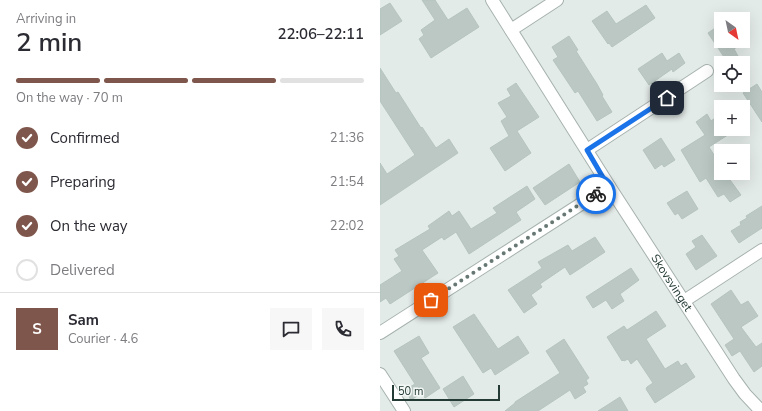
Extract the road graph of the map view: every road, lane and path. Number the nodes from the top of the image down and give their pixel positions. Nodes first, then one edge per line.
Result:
1 (492, 0) edge
2 (556, 0) edge
3 (511, 30) junction
4 (707, 71) dead end
5 (587, 150) junction
6 (608, 186) junction
7 (762, 250) edge
8 (684, 301) junction
9 (380, 333) edge
10 (380, 374) edge
11 (404, 411) edge
12 (761, 411) edge

1 - 3 street, Skovsvinget
2 - 3 street
3 - 5 street, Skovsvinget
4 - 5 street
5 - 6 street, Skovsvinget
6 - 8 street, Skovsvinget
6 - 9 street
7 - 8 street
8 - 12 street, Skovsvinget
10 - 11 street

